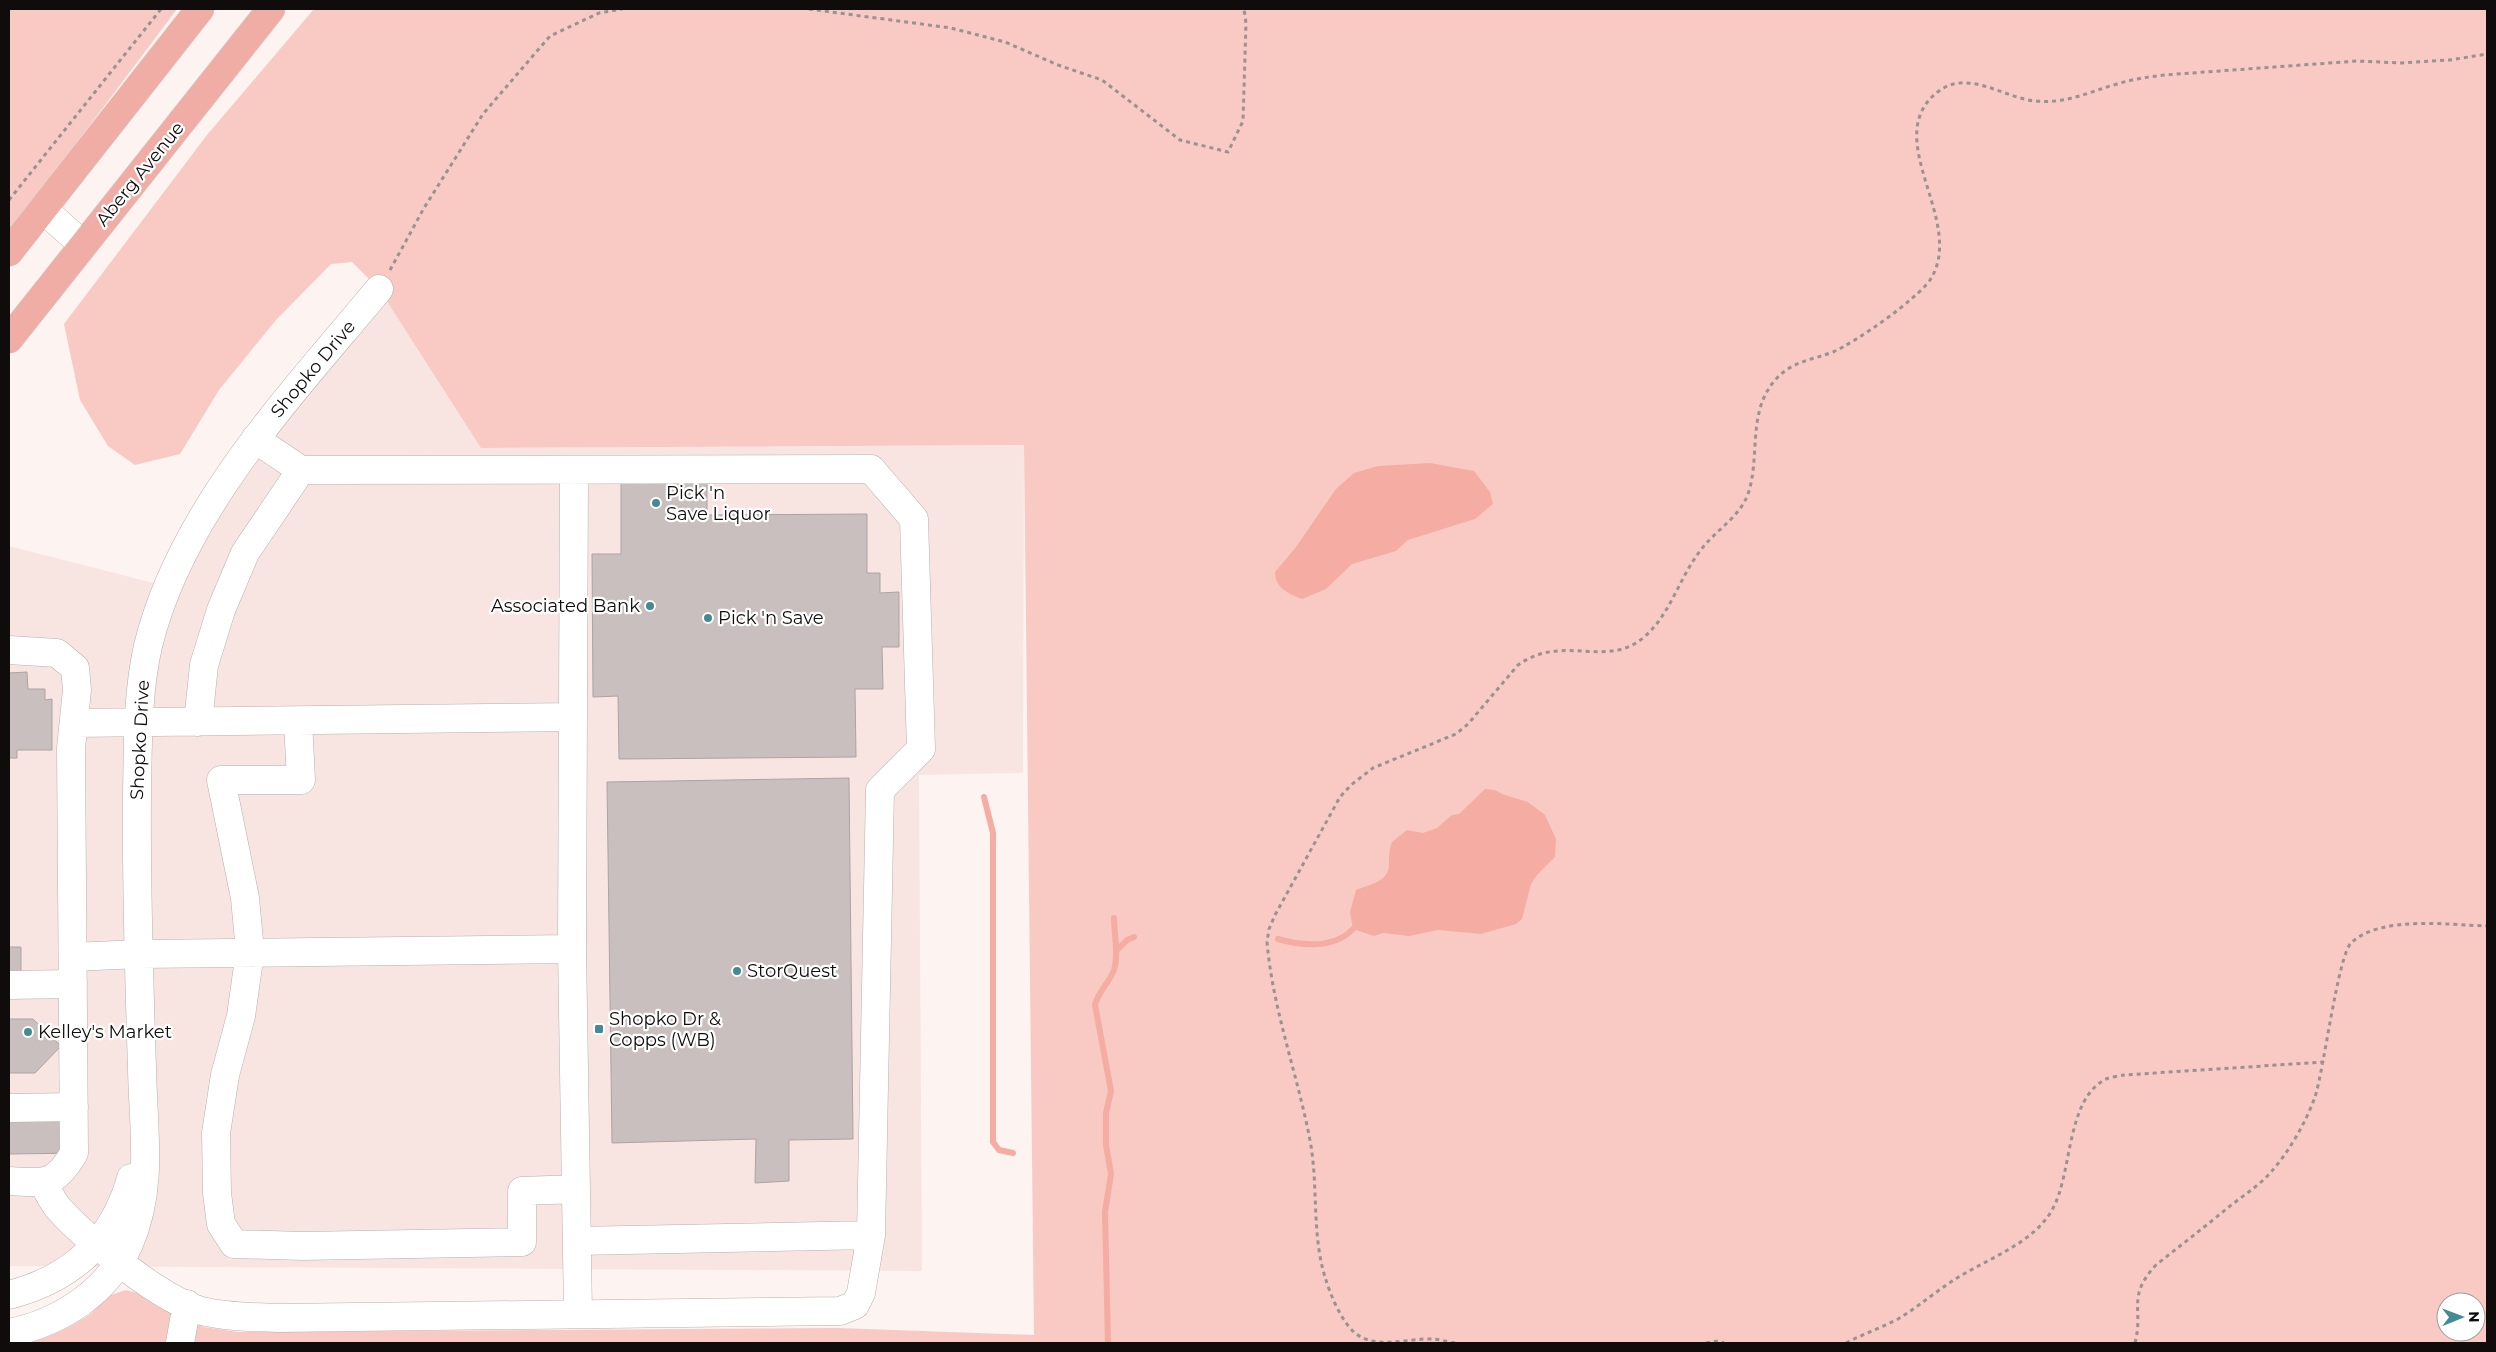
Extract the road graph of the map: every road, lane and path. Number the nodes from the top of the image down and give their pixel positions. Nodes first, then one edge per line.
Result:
1 (162, 9) edge
2 (200, 9) edge
3 (270, 9) edge
4 (622, 9) edge
5 (809, 9) edge
6 (1244, 9) edge
7 (2487, 54) edge
8 (9, 200) edge
9 (43, 209) junction
10 (83, 245) junction
11 (9, 252) edge
12 (379, 289) joint
13 (9, 339) edge
14 (255, 439) junction
15 (301, 470) junction
16 (574, 470) junction
17 (9, 650) edge
18 (573, 718) junction
19 (298, 721) junction
20 (138, 722) junction
21 (198, 722) junction
22 (74, 723) junction
23 (2487, 926) edge
24 (572, 949) junction
25 (250, 952) junction
26 (139, 954) junction
27 (72, 957) junction
28 (73, 984) junction
29 (9, 985) edge
30 (2324, 1062) junction
31 (74, 1107) junction
32 (9, 1108) edge
33 (143, 1113) junction
34 (9, 1181) edge
35 (43, 1183) junction
36 (576, 1189) junction
37 (871, 1235) junction
38 (577, 1240) junction
39 (98, 1244) junction
40 (120, 1262) junction
41 (9, 1295) edge
42 (186, 1304) junction
43 (578, 1314) junction
44 (9, 1333) edge
45 (180, 1343) edge
46 (1454, 1343) edge
47 (1706, 1343) edge
48 (1724, 1343) edge
49 (1846, 1343) edge
50 (2135, 1343) edge

1 - 8 path
2 - 9 main road
3 - 10 main road, Aberg Avenue
4 - 12 path
5 - 6 path
7 - 46 path
9 - 10 street
9 - 11 main road
10 - 13 main road, Aberg Avenue
12 - 14 street, Shopko Drive
14 - 15 street
14 - 20 street, Shopko Drive
15 - 16 street
15 - 21 street
16 - 18 street
16 - 37 street
17 - 22 street
18 - 19 street
18 - 24 street
19 - 21 street
19 - 25 street
20 - 21 street
20 - 22 street
20 - 26 street, Shopko Drive
22 - 27 street
23 - 30 path
24 - 25 street
24 - 36 street
25 - 26 street
25 - 36 street
26 - 27 street
26 - 33 street, Shopko Drive
27 - 28 street
28 - 29 street
28 - 31 street
30 - 49 path
30 - 50 path
31 - 32 street
31 - 35 street
33 - 39 street, Shopko Drive
33 - 40 street, Shopko Drive
34 - 35 street
35 - 39 street
36 - 38 street
37 - 38 street
37 - 43 street
38 - 43 street
39 - 40 street
39 - 41 street, Shopko Drive
40 - 42 street
40 - 44 street, Shopko Drive
42 - 43 street
42 - 45 street
47 - 48 path

